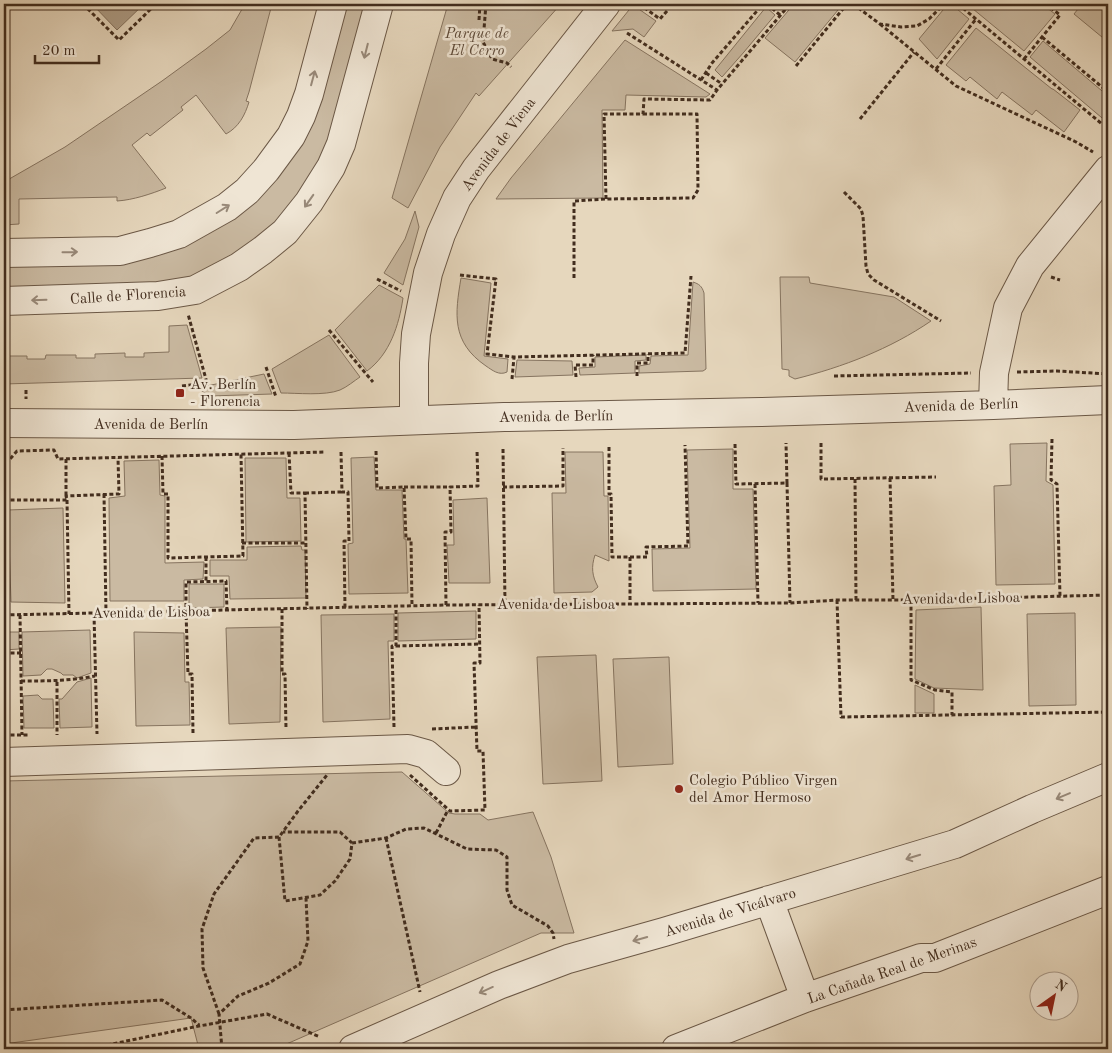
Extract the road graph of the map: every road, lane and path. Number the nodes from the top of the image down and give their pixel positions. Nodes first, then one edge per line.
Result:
1 (83, 4) edge
2 (156, 4) edge
3 (333, 4) edge
4 (379, 4) edge
5 (480, 4) edge
6 (486, 4) edge
7 (606, 4) edge
8 (639, 4) edge
9 (673, 4) edge
10 (763, 4) edge
11 (767, 4) edge
12 (790, 4) edge
13 (847, 4) edge
14 (853, 4) edge
15 (944, 4) edge
16 (958, 4) edge
17 (1046, 4) edge
18 (780, 15) junction
19 (976, 19) junction
20 (479, 20) dead end
21 (880, 24) junction
22 (627, 33) dead end
23 (1042, 36) junction
24 (914, 52) junction
25 (1024, 59) junction
26 (796, 66) dead end
27 (512, 67) dead end
28 (936, 69) junction
29 (706, 73) junction
30 (701, 80) junction
31 (722, 84) junction
32 (717, 90) junction
33 (1108, 92) edge
34 (643, 114) junction
35 (860, 119) dead end
36 (1108, 129) edge
37 (1101, 161) edge
38 (844, 192) dead end
39 (606, 199) junction
40 (4, 253) edge
41 (460, 274) dead end
42 (691, 276) dead end
43 (377, 278) dead end
44 (574, 278) dead end
45 (408, 295) dead end
46 (4, 301) edge
47 (187, 310) dead end
48 (941, 321) dead end
49 (328, 330) dead end
50 (648, 354) junction
51 (593, 355) junction
52 (514, 357) junction
53 (266, 367) dead end
54 (637, 376) dead end
55 (576, 378) dead end
56 (512, 379) dead end
57 (372, 382) dead end
58 (182, 386) dead end
59 (276, 397) dead end
60 (1108, 400) edge
61 (993, 405) junction
62 (414, 420) junction
63 (6, 421) edge
64 (1052, 439) dead end
65 (786, 443) dead end
66 (821, 443) dead end
67 (735, 444) dead end
68 (685, 445) dead end
69 (609, 447) dead end
70 (563, 448) dead end
71 (503, 449) dead end
72 (477, 450) dead end
73 (376, 451) dead end
74 (324, 452) dead end
75 (341, 452) dead end
76 (289, 453) junction
77 (241, 454) junction
78 (162, 456) junction
79 (118, 458) junction
80 (66, 459) junction
81 (4, 460) edge
82 (936, 477) dead end
83 (855, 478) junction
84 (890, 478) junction
85 (787, 483) junction
86 (755, 484) junction
87 (404, 487) junction
88 (450, 487) junction
89 (503, 487) junction
90 (342, 492) junction
91 (305, 493) junction
92 (104, 494) junction
93 (66, 498) junction
94 (4, 500) edge
95 (4, 511) edge
96 (242, 543) junction
97 (306, 543) junction
98 (206, 557) junction
99 (630, 557) junction
100 (206, 582) junction
101 (1108, 595) edge
102 (1060, 596) junction
103 (837, 600) junction
104 (856, 600) junction
105 (893, 600) junction
106 (911, 600) junction
107 (758, 603) junction
108 (790, 603) junction
109 (630, 604) junction
110 (446, 605) junction
111 (479, 605) junction
112 (505, 605) junction
113 (396, 606) junction
114 (412, 606) junction
115 (345, 608) junction
116 (282, 609) junction
117 (308, 609) junction
118 (227, 610) junction
119 (186, 612) junction
120 (106, 613) junction
121 (69, 614) junction
122 (94, 614) junction
123 (5, 615) edge
124 (20, 615) junction
125 (480, 644) junction
126 (396, 646) junction
127 (4, 653) edge
128 (21, 653) junction
129 (95, 676) junction
130 (22, 681) junction
131 (56, 682) junction
132 (1108, 712) edge
133 (952, 715) junction
134 (476, 728) dead end
135 (394, 731) dead end
136 (287, 732) dead end
137 (193, 733) dead end
138 (97, 734) dead end
139 (22, 735) dead end
140 (57, 735) dead end
141 (4, 762) edge
142 (331, 770) dead end
143 (446, 771) dead end
144 (1108, 777) edge
145 (448, 810) dead end
146 (282, 832) junction
147 (436, 833) junction
148 (279, 838) junction
149 (386, 838) junction
150 (352, 843) junction
151 (1108, 890) edge
152 (306, 898) junction
153 (769, 900) junction
154 (554, 940) dead end
155 (420, 992) dead end
156 (805, 998) junction
157 (4, 1010) edge
158 (219, 1014) junction
159 (219, 1022) junction
160 (199, 1026) junction
161 (320, 1037) dead end
162 (88, 1049) edge
163 (222, 1049) edge
164 (353, 1049) edge
165 (676, 1049) edge

1 - 2 path
40 -> 3 street
4 -> 46 street, Calle de Florencia
5 - 20 path
6 - 27 path
7 - 62 street, Avenida de Viena
8 - 9 path
10 - 29 path
11 - 18 path
12 - 18 path
13 - 26 path
14 - 21 path
15 - 21 path
16 - 19 path
17 - 23 path
18 - 31 path
19 - 25 path
19 - 28 path
21 - 24 path
22 - 30 path
23 - 25 path
23 - 33 path
24 - 28 path
24 - 35 path
25 - 36 path
28 - 37 path
29 - 30 path
29 - 31 path
30 - 32 path
31 - 32 path
32 - 34 path
34 - 39 path
34 - 39 path
37 - 61 street
38 - 48 path
39 - 44 path
41 - 52 path
42 - 50 path
43 - 45 path
47 - 58 path
49 - 57 path
50 - 51 path
50 - 54 path
51 - 52 path
51 - 55 path
52 - 56 path
53 - 59 path
60 - 61 street, Avenida de Berlín
61 - 62 street, Avenida de Berlín
62 - 63 street, Avenida de Berlín
64 - 102 path
65 - 85 path
66 - 83 path
67 - 86 path
68 - 99 path
69 - 99 path
70 - 89 path
71 - 89 path
72 - 88 path
73 - 87 path
74 - 76 path
75 - 90 path
76 - 77 path
76 - 91 path
77 - 78 path
77 - 96 path
78 - 79 path
78 - 98 path
79 - 80 path
79 - 92 path
80 - 81 path
80 - 93 path
82 - 84 path
83 - 84 path
83 - 104 path
84 - 105 path
85 - 86 path
85 - 108 path
86 - 107 path
87 - 88 path
87 - 114 path
88 - 110 path
89 - 112 path
90 - 91 path
90 - 115 path
91 - 97 path
92 - 93 path
92 - 120 path
93 - 94 path
93 - 121 path
95 - 123 path
96 - 97 path
96 - 98 path
97 - 117 path
98 - 100 path
99 - 109 path
100 - 118 path
100 - 119 path
101 - 102 path, Avenida de Lisboa
102 - 106 path, Avenida de Lisboa
103 - 104 path, Avenida de Lisboa
103 - 108 path, Avenida de Lisboa
103 - 133 path
104 - 105 path, Avenida de Lisboa
105 - 106 path, Avenida de Lisboa
106 - 133 path
107 - 108 path, Avenida de Lisboa
107 - 109 path, Avenida de Lisboa
109 - 112 path, Avenida de Lisboa
110 - 111 path, Avenida de Lisboa
110 - 114 path, Avenida de Lisboa
111 - 112 path, Avenida de Lisboa
111 - 125 path
113 - 114 path, Avenida de Lisboa
113 - 115 path, Avenida de Lisboa
113 - 126 path
115 - 117 path, Avenida de Lisboa
116 - 117 path, Avenida de Lisboa
116 - 118 path, Avenida de Lisboa
116 - 136 path
118 - 119 path, Avenida de Lisboa
119 - 120 path, Avenida de Lisboa
119 - 137 path
120 - 122 path, Avenida de Lisboa
121 - 122 path, Avenida de Lisboa
121 - 124 path, Avenida de Lisboa
122 - 129 path
123 - 124 path, Avenida de Lisboa
124 - 128 path
125 - 126 path
125 - 134 path
126 - 135 path
127 - 128 path
128 - 130 path
129 - 131 path
129 - 138 path
130 - 131 path
130 - 139 path
131 - 140 path
132 - 133 path
141 - 143 street
142 - 146 path
144 -> 153 street, Avenida de Vicálvaro
145 - 147 path
146 - 148 path
146 - 150 path
147 - 149 path
147 - 154 path
148 - 152 path
148 - 158 path
149 - 150 path
149 - 155 path
150 - 152 path
151 - 156 street, La Cañada Real de Merinas
152 - 158 path
153 - 156 street
153 -> 164 street, Avenida de Vicálvaro
156 - 165 street, La Cañada Real de Merinas
157 - 160 path
158 - 159 path
159 - 160 path
159 - 161 path
159 - 163 path
160 - 162 path

